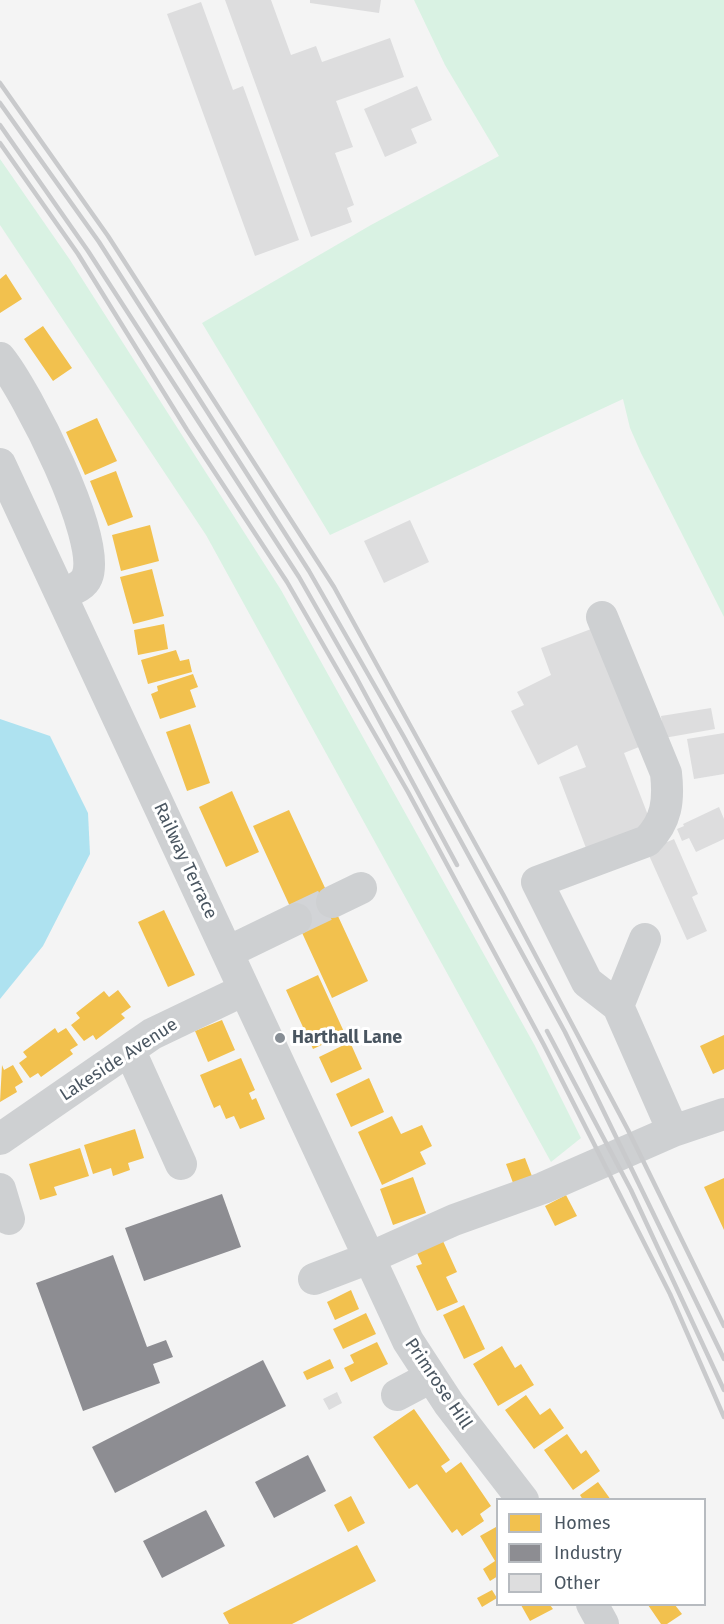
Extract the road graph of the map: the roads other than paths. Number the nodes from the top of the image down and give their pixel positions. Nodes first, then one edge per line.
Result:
1 (0, 358) edge
2 (0, 464) edge
3 (62, 594) junction
4 (602, 617) dead end
5 (362, 888) dead end
6 (332, 902) tunnel mouth
7 (296, 919) tunnel mouth
8 (645, 939) dead end
9 (228, 952) junction
10 (244, 990) junction
11 (618, 1006) junction
12 (130, 1051) junction
13 (724, 1114) edge
14 (673, 1131) junction
15 (0, 1139) edge
16 (181, 1164) dead end
17 (369, 1258) junction
18 (314, 1279) dead end
19 (431, 1377) junction
20 (398, 1395) dead end
21 (522, 1498) edge
22 (593, 1606) edge
23 (603, 1624) edge

1 - 3 street
2 - 3 street, Railway Terrace
3 - 9 street, Railway Terrace
4 - 11 street
5 - 6 street
7 - 9 street
8 - 11 street
9 - 10 street, Railway Terrace
10 - 12 street, Lakeside Avenue
10 - 17 street, Railway Terrace
11 - 14 street
12 - 15 street, Lakeside Avenue
12 - 16 street
13 - 14 street
14 - 17 street
17 - 18 street
17 - 19 street, Primrose Hill
19 - 20 street
19 - 21 street, Primrose Hill
22 - 23 street

